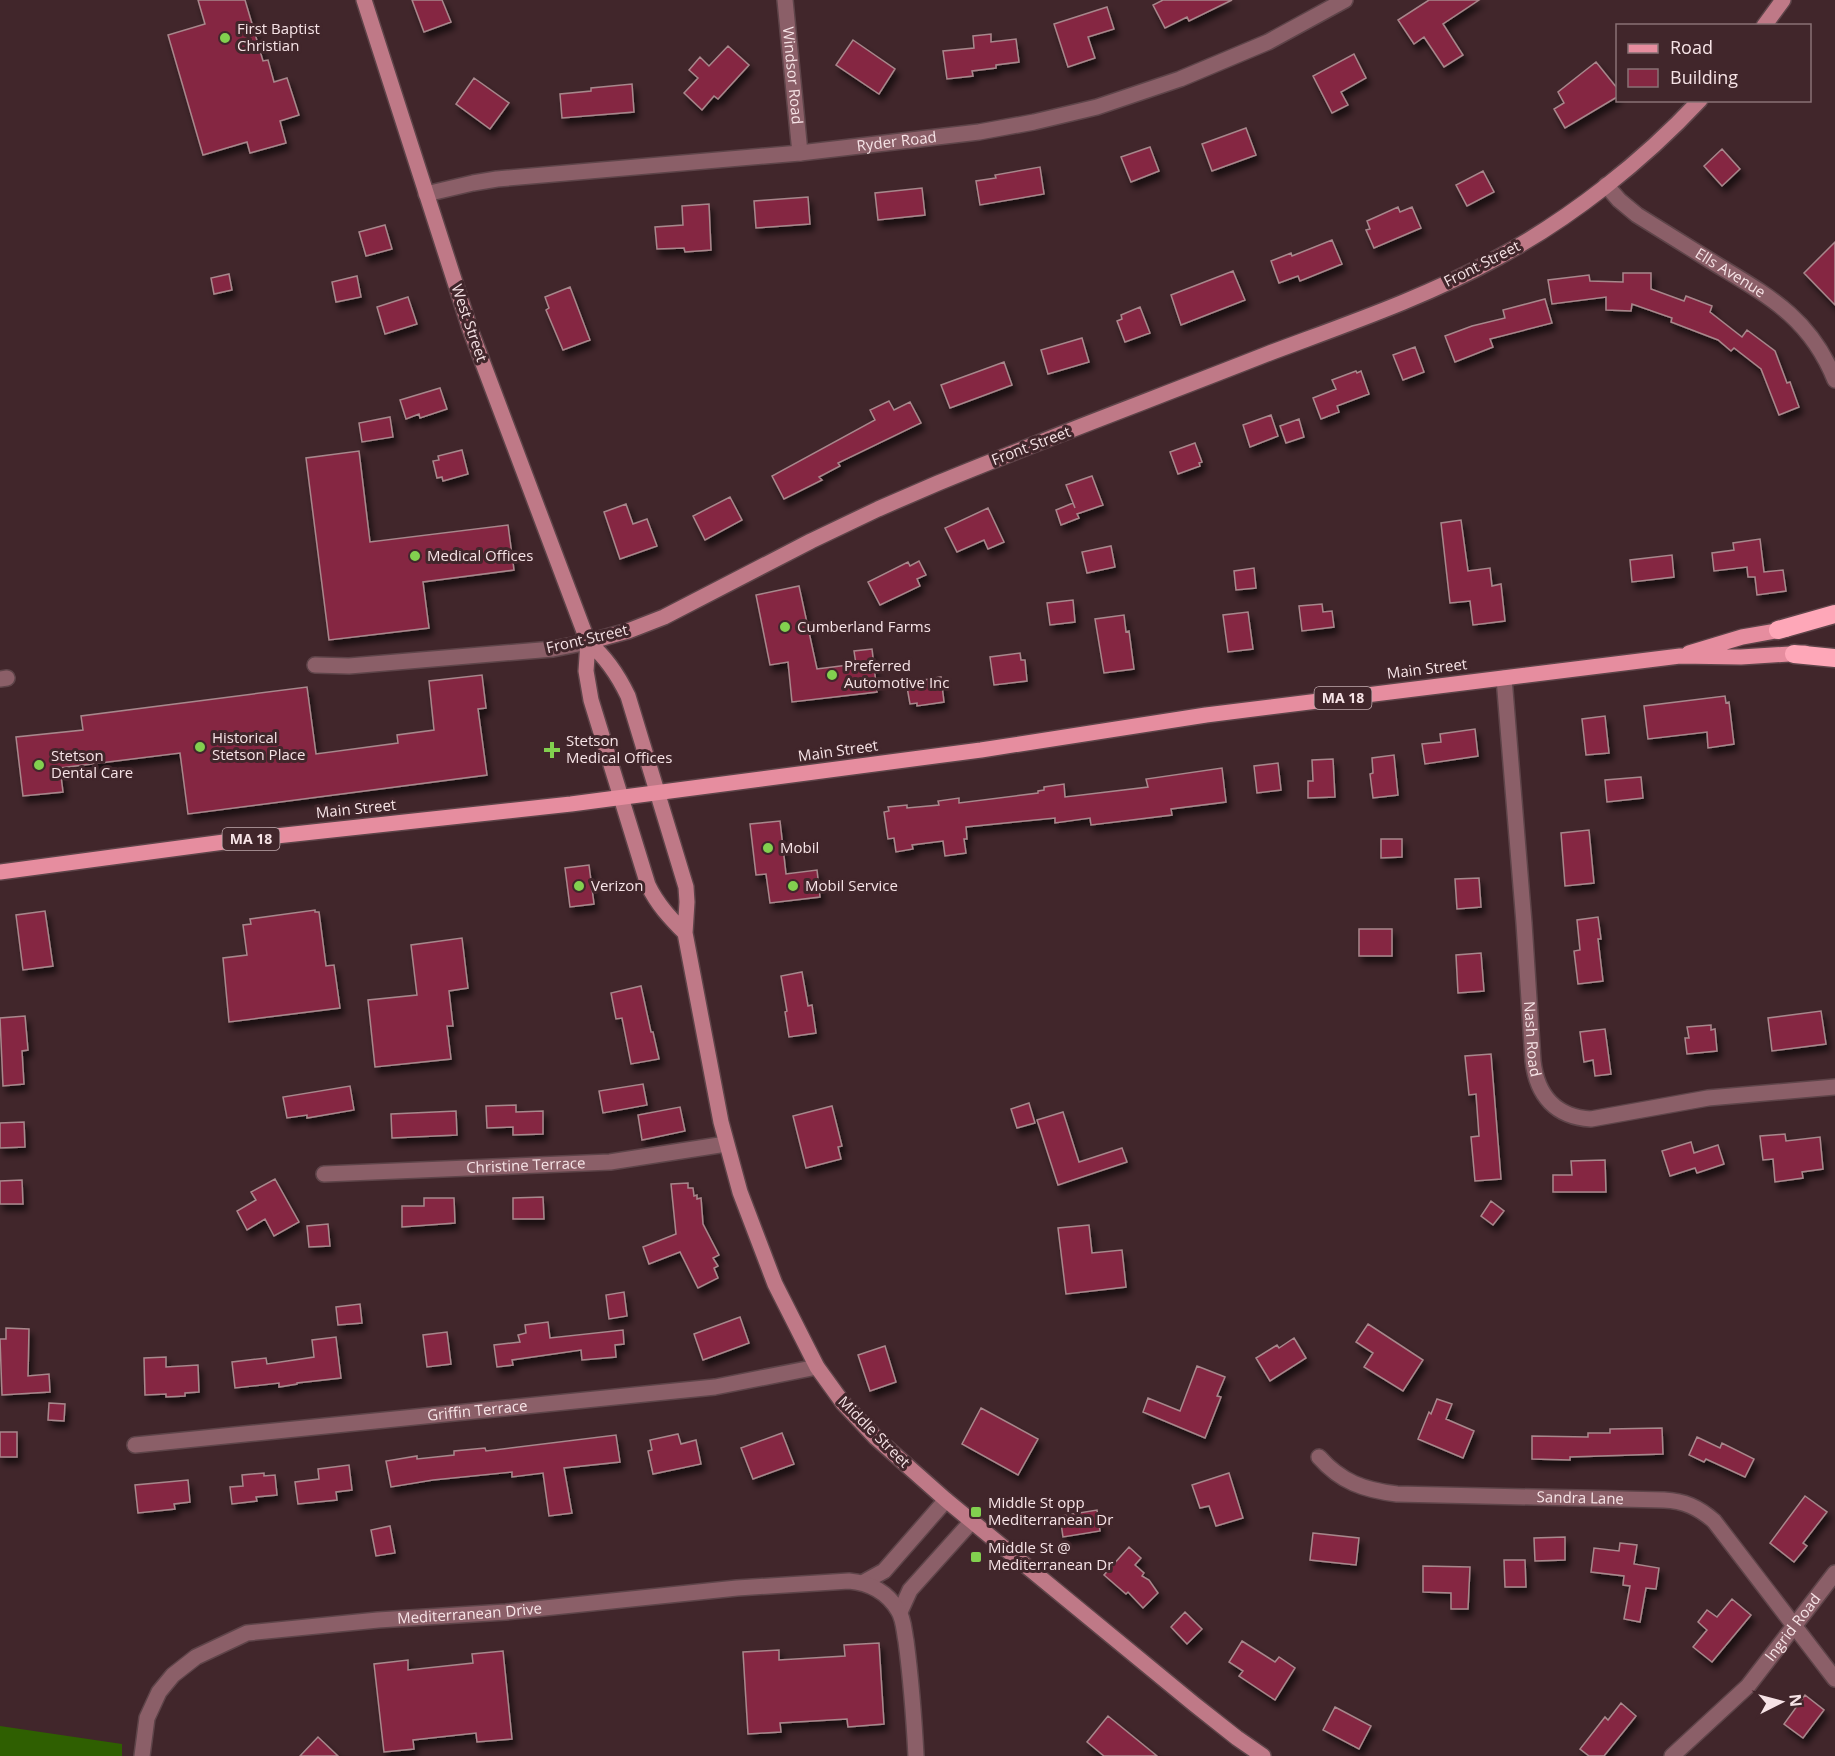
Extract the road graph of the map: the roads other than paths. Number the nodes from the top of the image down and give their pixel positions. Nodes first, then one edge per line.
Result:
1 (364, 0) edge
2 (785, 0) edge
3 (1345, 0) edge
4 (1783, 0) edge
5 (1765, 24) edge
6 (1698, 102) edge
7 (800, 153) junction
8 (1606, 185) junction
9 (426, 194) junction
10 (1835, 380) edge
11 (1835, 614) edge
12 (1835, 622) edge
13 (1778, 630) junction
14 (588, 642) junction
15 (1835, 649) edge
16 (1794, 654) junction
17 (1680, 656) junction
18 (1835, 658) edge
19 (315, 665) dead end
20 (1504, 678) junction
21 (657, 792) junction
22 (621, 797) junction
23 (0, 872) edge
24 (685, 933) junction
25 (1835, 1087) edge
26 (726, 1144) junction
27 (324, 1174) dead end
28 (817, 1367) junction
29 (135, 1446) dead end
30 (1319, 1456) dead end
31 (946, 1500) junction
32 (972, 1521) junction
33 (1835, 1573) edge
34 (864, 1582) junction
35 (900, 1612) junction
36 (1794, 1625) junction
37 (1835, 1679) edge
38 (142, 1756) edge
39 (916, 1756) edge
40 (1263, 1756) edge
41 (1672, 1756) edge

1 - 9 main road, West Street
2 - 7 street, Windsor Road
3 - 7 street, Ryder Road
4 - 5 main road
6 - 8 main road, Front Street
7 - 9 street, Ryder Road
8 - 10 street, Ells Avenue
8 - 14 main road, Front Street
9 - 14 main road, West Street
11 - 13 highway
12 - 13 main road, Main Street / MA 18
13 - 17 main road, Main Street / MA 18
14 - 19 street, Front Street
14 - 21 main road, Middle Street
14 - 22 main road
15 - 16 main road, Main Street / MA 18
16 - 17 main road, Main Street / MA 18
16 - 18 highway
17 - 20 main road, Main Street / MA 18
20 - 21 main road, Main Street / MA 18
20 - 25 street, Nash Road
21 - 22 main road, Main Street / MA 18
21 - 24 main road, Middle Street
22 - 23 main road, Main Street / MA 18
22 - 24 main road
24 - 26 main road, Middle Street
26 - 27 street, Christine Terrace
26 - 28 main road, Middle Street
28 - 29 street, Griffin Terrace
28 - 31 main road, Middle Street
30 - 36 street, Sandra Lane
31 - 32 main road, Middle Street
31 - 34 street
32 - 35 street
32 - 40 main road, Middle Street
33 - 36 street, Ingrid Road
34 - 35 street
34 - 38 street, Mediterranean Drive
35 - 39 street
36 - 37 street, Sandra Lane
36 - 41 street, Ingrid Road

